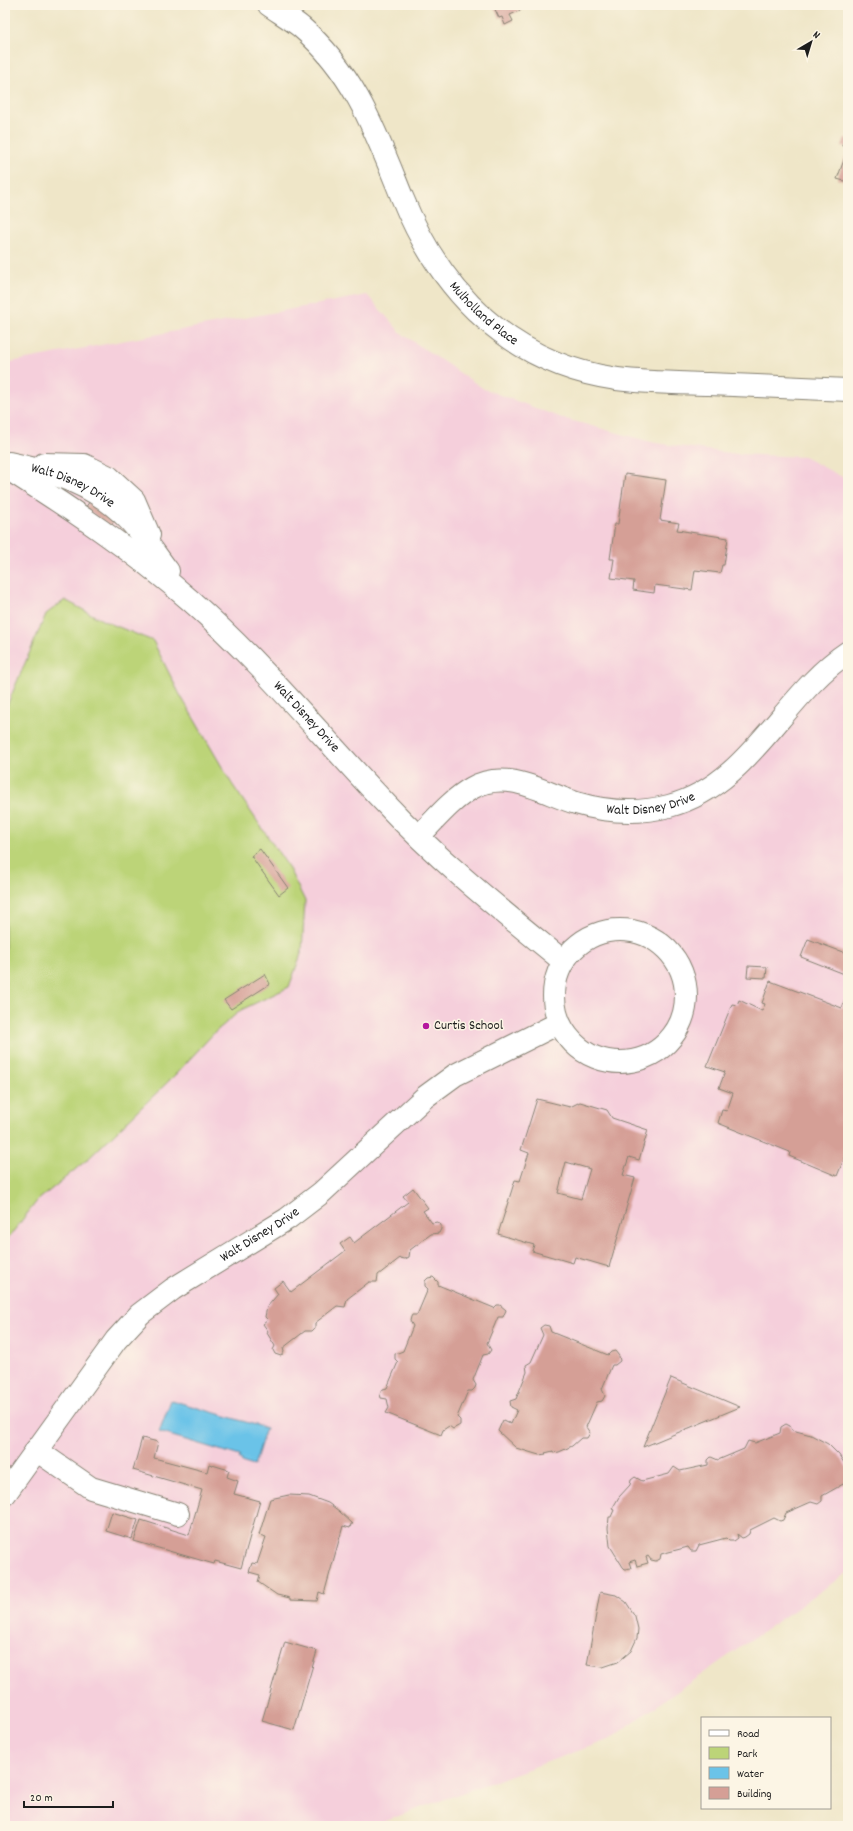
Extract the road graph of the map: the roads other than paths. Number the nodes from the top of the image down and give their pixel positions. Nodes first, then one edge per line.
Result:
1 (269, 5) edge
2 (848, 390) edge
3 (7, 466) edge
4 (190, 600) junction
5 (848, 652) edge
6 (419, 836) junction
7 (564, 961) junction
8 (559, 1023) junction
9 (36, 1450) junction
10 (5, 1494) edge
11 (178, 1514) dead end

1 - 2 street, Mulholland Place
3 - 4 street, Walt Disney Drive
3 - 4 street, Walt Disney Drive
4 - 6 street, Walt Disney Drive
5 - 6 street, Walt Disney Drive
6 - 7 street, Walt Disney Drive
7 - 8 street
7 - 8 street
8 - 9 street, Walt Disney Drive
9 - 10 street, Walt Disney Drive
9 - 11 street

